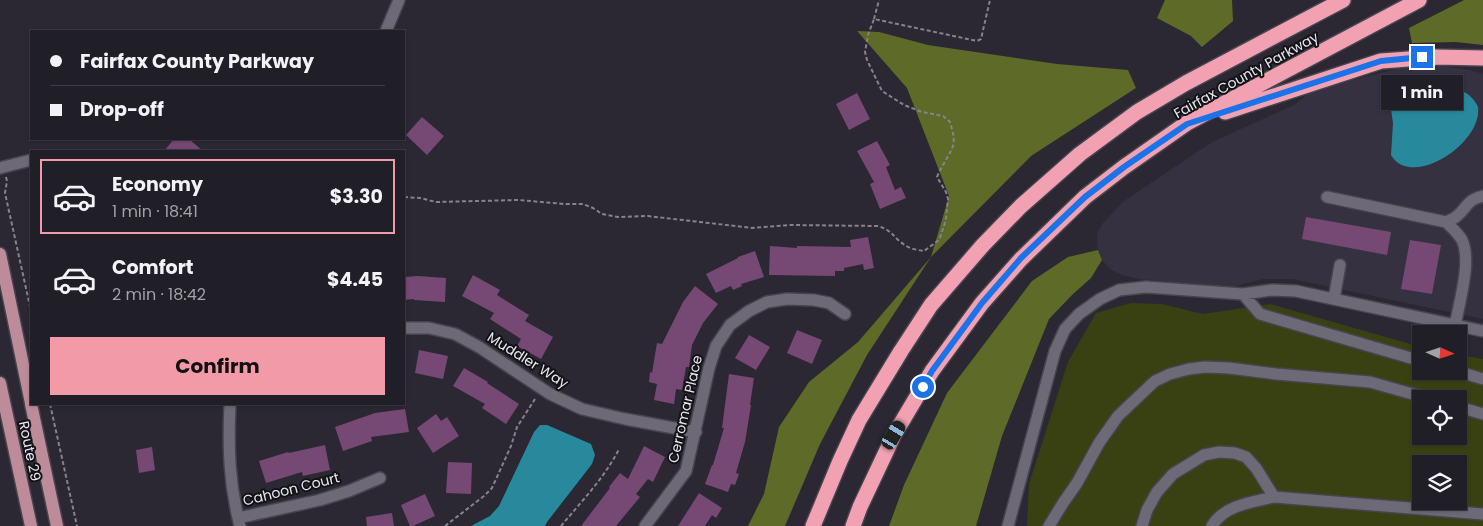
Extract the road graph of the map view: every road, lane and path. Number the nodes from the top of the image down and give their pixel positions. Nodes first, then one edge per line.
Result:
1 (399, 0) edge
2 (879, 0) edge
3 (990, 0) edge
4 (1343, 0) edge
5 (1418, 0) edge
6 (874, 19) junction
7 (386, 30) edge
8 (1483, 58) edge
9 (1187, 124) junction
10 (30, 160) edge
11 (1, 168) edge
12 (1483, 196) edge
13 (405, 197) edge
14 (1327, 197) dead end
15 (1446, 222) junction
16 (0, 254) edge
17 (1340, 265) dead end
18 (1243, 294) junction
19 (1334, 300) junction
20 (30, 307) edge
21 (845, 314) dead end
22 (1449, 325) edge
23 (1454, 325) edge
24 (405, 328) edge
25 (1468, 328) edge
26 (1483, 331) edge
27 (1412, 358) edge
28 (1468, 375) edge
29 (1483, 379) edge
30 (0, 383) edge
31 (1412, 394) edge
32 (30, 398) edge
33 (535, 400) dead end
34 (31, 405) edge
35 (50, 405) edge
36 (230, 405) edge
37 (1467, 409) edge
38 (1483, 414) edge
39 (696, 432) junction
40 (619, 449) dead end
41 (380, 478) dead end
42 (1274, 497) junction
43 (1483, 514) edge
44 (239, 522) edge
45 (31, 526) edge
46 (57, 526) edge
47 (77, 526) edge
48 (445, 526) edge
49 (561, 526) edge
50 (645, 526) edge
51 (814, 526) edge
52 (853, 526) edge
53 (1008, 526) edge
54 (1049, 526) edge
55 (1142, 526) edge
56 (1212, 526) edge

1 - 7 street
2 - 6 path
3 - 6 path
4 - 51 highway, Fairfax County Parkway
5 - 9 highway, Fairfax County Parkway
6 - 13 path
8 - 9 highway
9 - 52 highway, Fairfax County Parkway
10 - 11 street
11 - 20 path
12 - 15 street
14 - 15 street
15 - 23 street
16 - 32 main road, Route 29
17 - 19 street
18 - 19 street
18 - 27 street
18 - 53 street
19 - 22 street
21 - 39 street, Cerromar Place
24 - 39 street, Muddler Way
25 - 26 street
28 - 29 street
30 - 45 main road, Route 29
31 - 54 street
33 - 48 path
34 - 46 main road, Route 29
35 - 47 path
36 - 44 street
37 - 38 street
39 - 50 street, Cerromar Place
40 - 49 path
41 - 44 street, Cahoon Court
42 - 43 street
42 - 55 street
42 - 56 street

